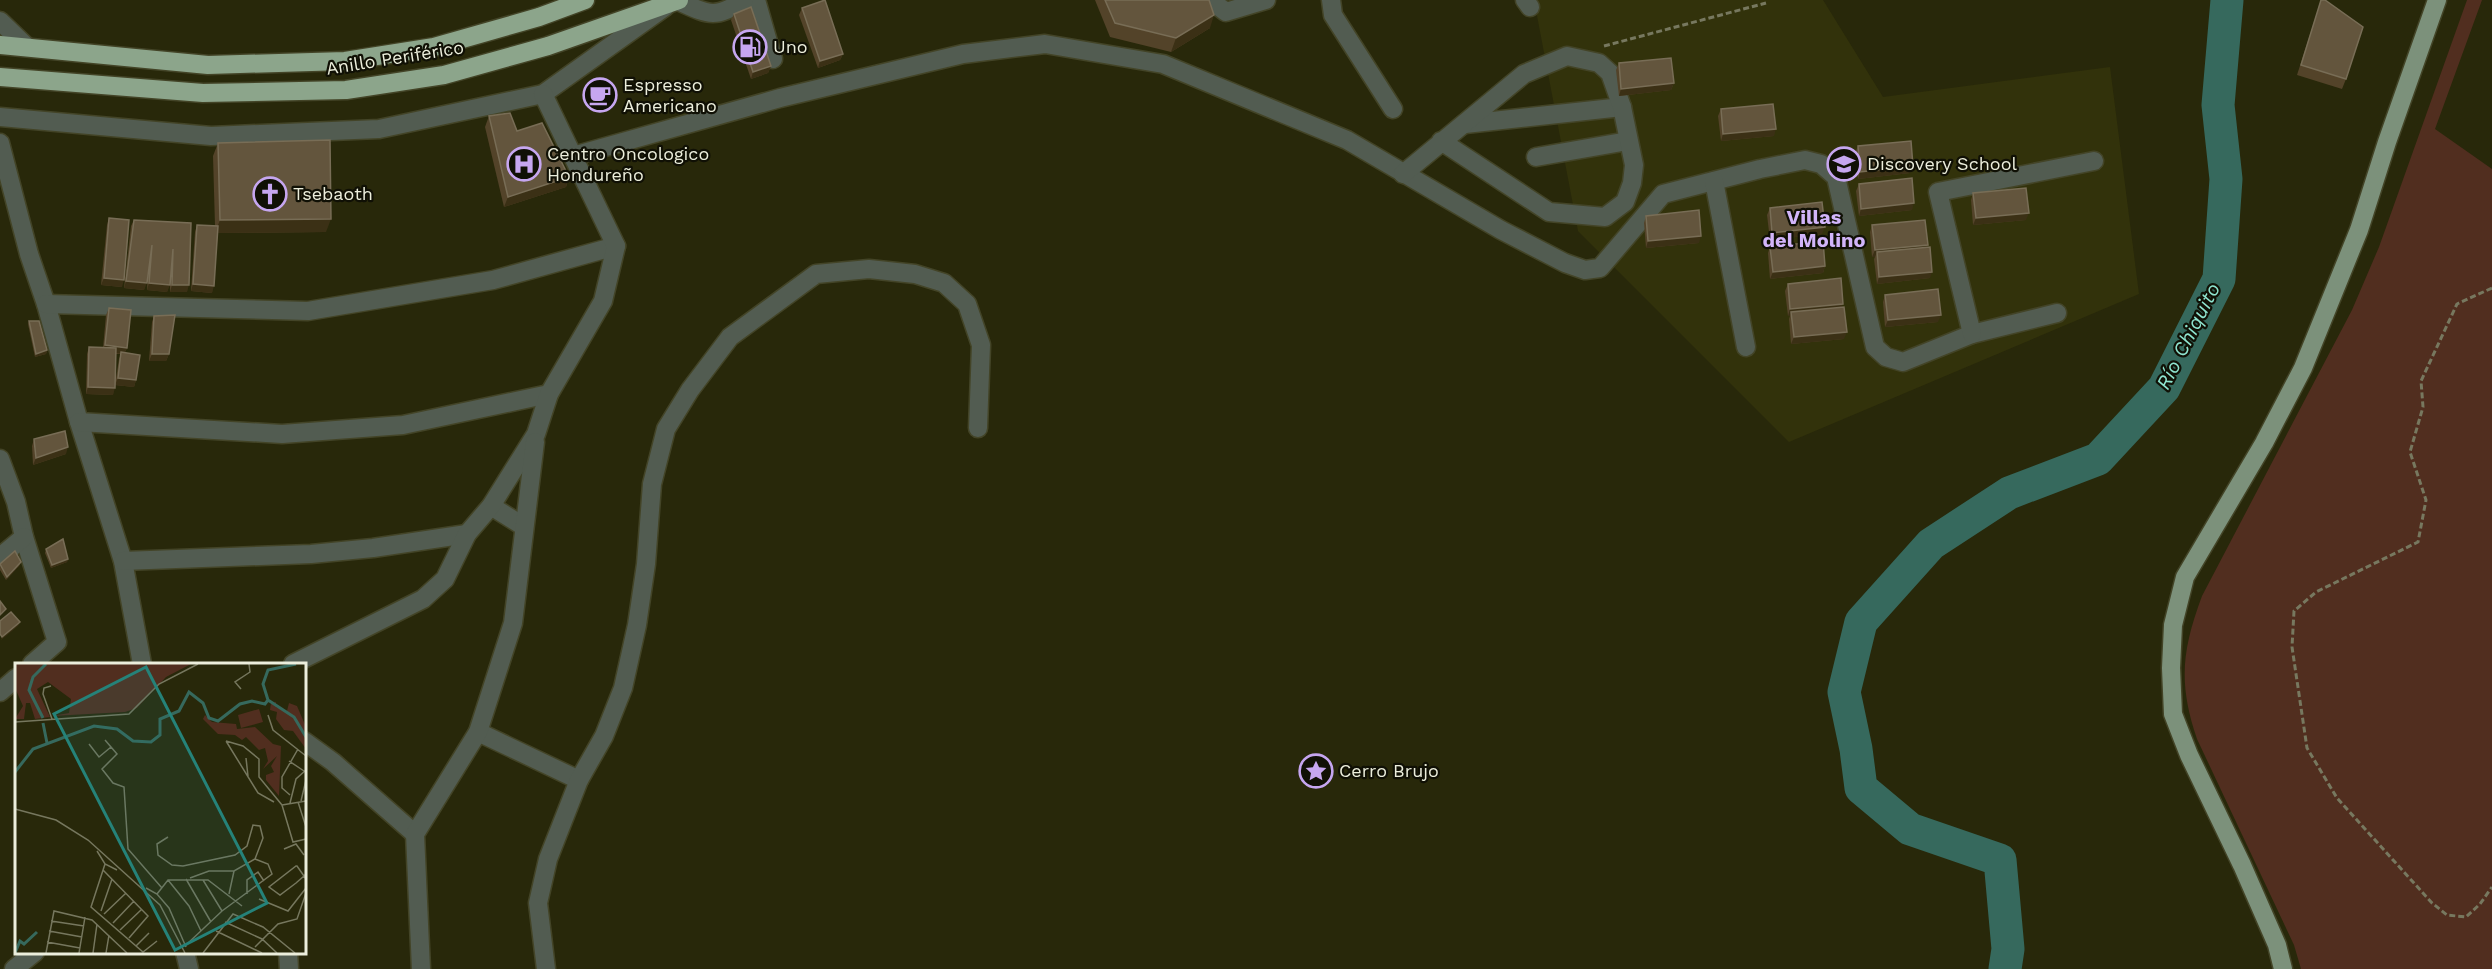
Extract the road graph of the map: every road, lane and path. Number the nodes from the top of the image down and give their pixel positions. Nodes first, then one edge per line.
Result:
1 (585, 0) edge
2 (744, 0) edge
3 (756, 0) edge
4 (1210, 0) edge
5 (1331, 0) edge
6 (2437, 0) edge
7 (1259, 1) edge
8 (675, 2) edge
9 (1766, 3) dead end
10 (0, 21) edge
11 (0, 45) edge
12 (27, 47) junction
13 (1600, 47) dead end
14 (773, 59) dead end
15 (0, 77) edge
16 (543, 94) junction
17 (1622, 107) junction
18 (1393, 109) dead end
19 (0, 117) edge
20 (1466, 124) junction
21 (1441, 141) junction
22 (1628, 141) junction
23 (0, 144) edge
24 (573, 156) junction
25 (1536, 157) dead end
26 (2094, 161) dead end
27 (1403, 174) junction
28 (1714, 181) junction
29 (616, 246) junction
30 (2492, 288) edge
31 (46, 304) junction
32 (2057, 313) dead end
33 (1972, 334) junction
34 (1746, 346) dead end
35 (549, 394) junction
36 (79, 422) junction
37 (978, 428) dead end
38 (536, 434) junction
39 (0, 459) edge
40 (491, 506) junction
41 (523, 526) junction
42 (467, 534) junction
43 (24, 537) junction
44 (0, 556) edge
45 (123, 561) junction
46 (33, 663) edge
47 (142, 663) edge
48 (295, 663) edge
49 (15, 679) edge
50 (0, 692) edge
51 (478, 732) junction
52 (306, 742) edge
53 (579, 780) junction
54 (414, 834) junction
55 (2492, 887) edge
56 (33, 954) edge
57 (185, 954) edge
58 (288, 954) edge
59 (14, 969) edge
60 (189, 969) edge
61 (289, 969) edge
62 (421, 969) edge
63 (546, 969) edge
64 (2283, 969) edge

1 - 12 highway, Anillo Periférico
2 - 8 street
3 - 14 street
4 - 7 street
5 - 18 street
6 - 64 main road
8 - 15 highway, Anillo Periférico
8 - 16 street
9 - 13 path
10 - 12 street
11 - 12 highway, Anillo Periférico
16 - 19 street
16 - 24 street
17 - 20 street
17 - 20 street
17 - 22 street
20 - 21 street
21 - 22 street
21 - 27 street
22 - 25 street
23 - 31 street
24 - 27 street
24 - 29 street
26 - 33 street
27 - 28 street
28 - 33 street
28 - 34 street
29 - 31 street
29 - 35 street
30 - 55 path
31 - 36 street
32 - 33 street
35 - 36 street
35 - 38 street
36 - 45 street
37 - 53 street
38 - 40 street
38 - 41 street
39 - 43 street
40 - 41 street
40 - 42 street
41 - 51 street
42 - 45 street
42 - 48 street
43 - 44 street
43 - 46 street
45 - 47 street
49 - 50 street
51 - 53 street
51 - 54 street
52 - 54 street
53 - 63 street
54 - 62 street
56 - 59 street
57 - 60 street
58 - 61 street

